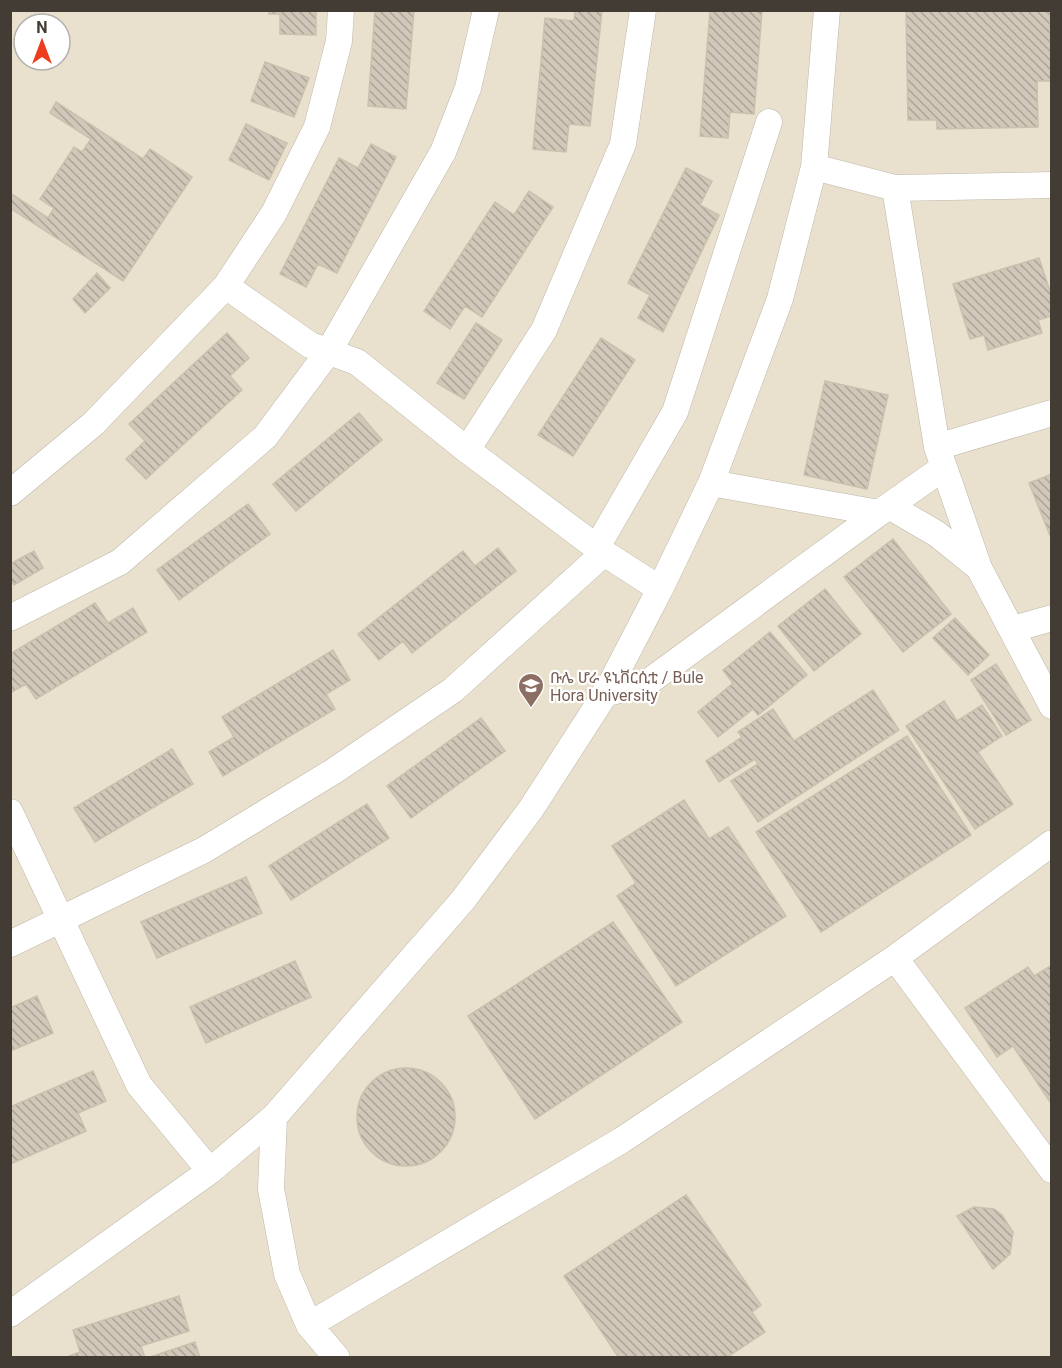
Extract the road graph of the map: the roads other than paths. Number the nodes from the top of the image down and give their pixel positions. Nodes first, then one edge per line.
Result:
1 (341, 10) edge
2 (486, 10) edge
3 (643, 10) edge
4 (826, 10) edge
5 (769, 122) dead end
6 (814, 167) junction
7 (1052, 185) edge
8 (895, 188) junction
9 (226, 286) junction
10 (329, 351) junction
11 (1052, 413) edge
12 (467, 450) junction
13 (940, 458) junction
14 (711, 483) junction
15 (10, 493) edge
16 (884, 509) junction
17 (600, 550) junction
18 (979, 568) junction
19 (660, 589) junction
20 (10, 618) edge
21 (1052, 618) edge
22 (1012, 629) junction
23 (604, 694) junction
24 (1052, 706) edge
25 (10, 812) edge
26 (1052, 843) edge
27 (60, 921) junction
28 (10, 944) edge
29 (895, 958) junction
30 (274, 1117) junction
31 (1052, 1170) edge
32 (210, 1171) junction
33 (10, 1314) edge
34 (309, 1324) junction
35 (337, 1358) edge

1 - 9 street
2 - 10 street
3 - 12 street
4 - 6 street
5 - 17 street
6 - 8 street
6 - 14 street
7 - 8 street
8 - 13 street
9 - 10 street
9 - 15 street
10 - 12 street
10 - 20 street
11 - 13 street
12 - 17 street
13 - 16 street
13 - 18 street
14 - 16 street
14 - 19 street
16 - 18 street
16 - 23 street
17 - 19 street
17 - 27 street
18 - 22 street
19 - 23 street
21 - 22 street
22 - 24 street
23 - 30 street
25 - 27 street
26 - 29 street
27 - 28 street
27 - 32 street
29 - 31 street
29 - 34 street
30 - 32 street
30 - 34 street
32 - 33 street
34 - 35 street

